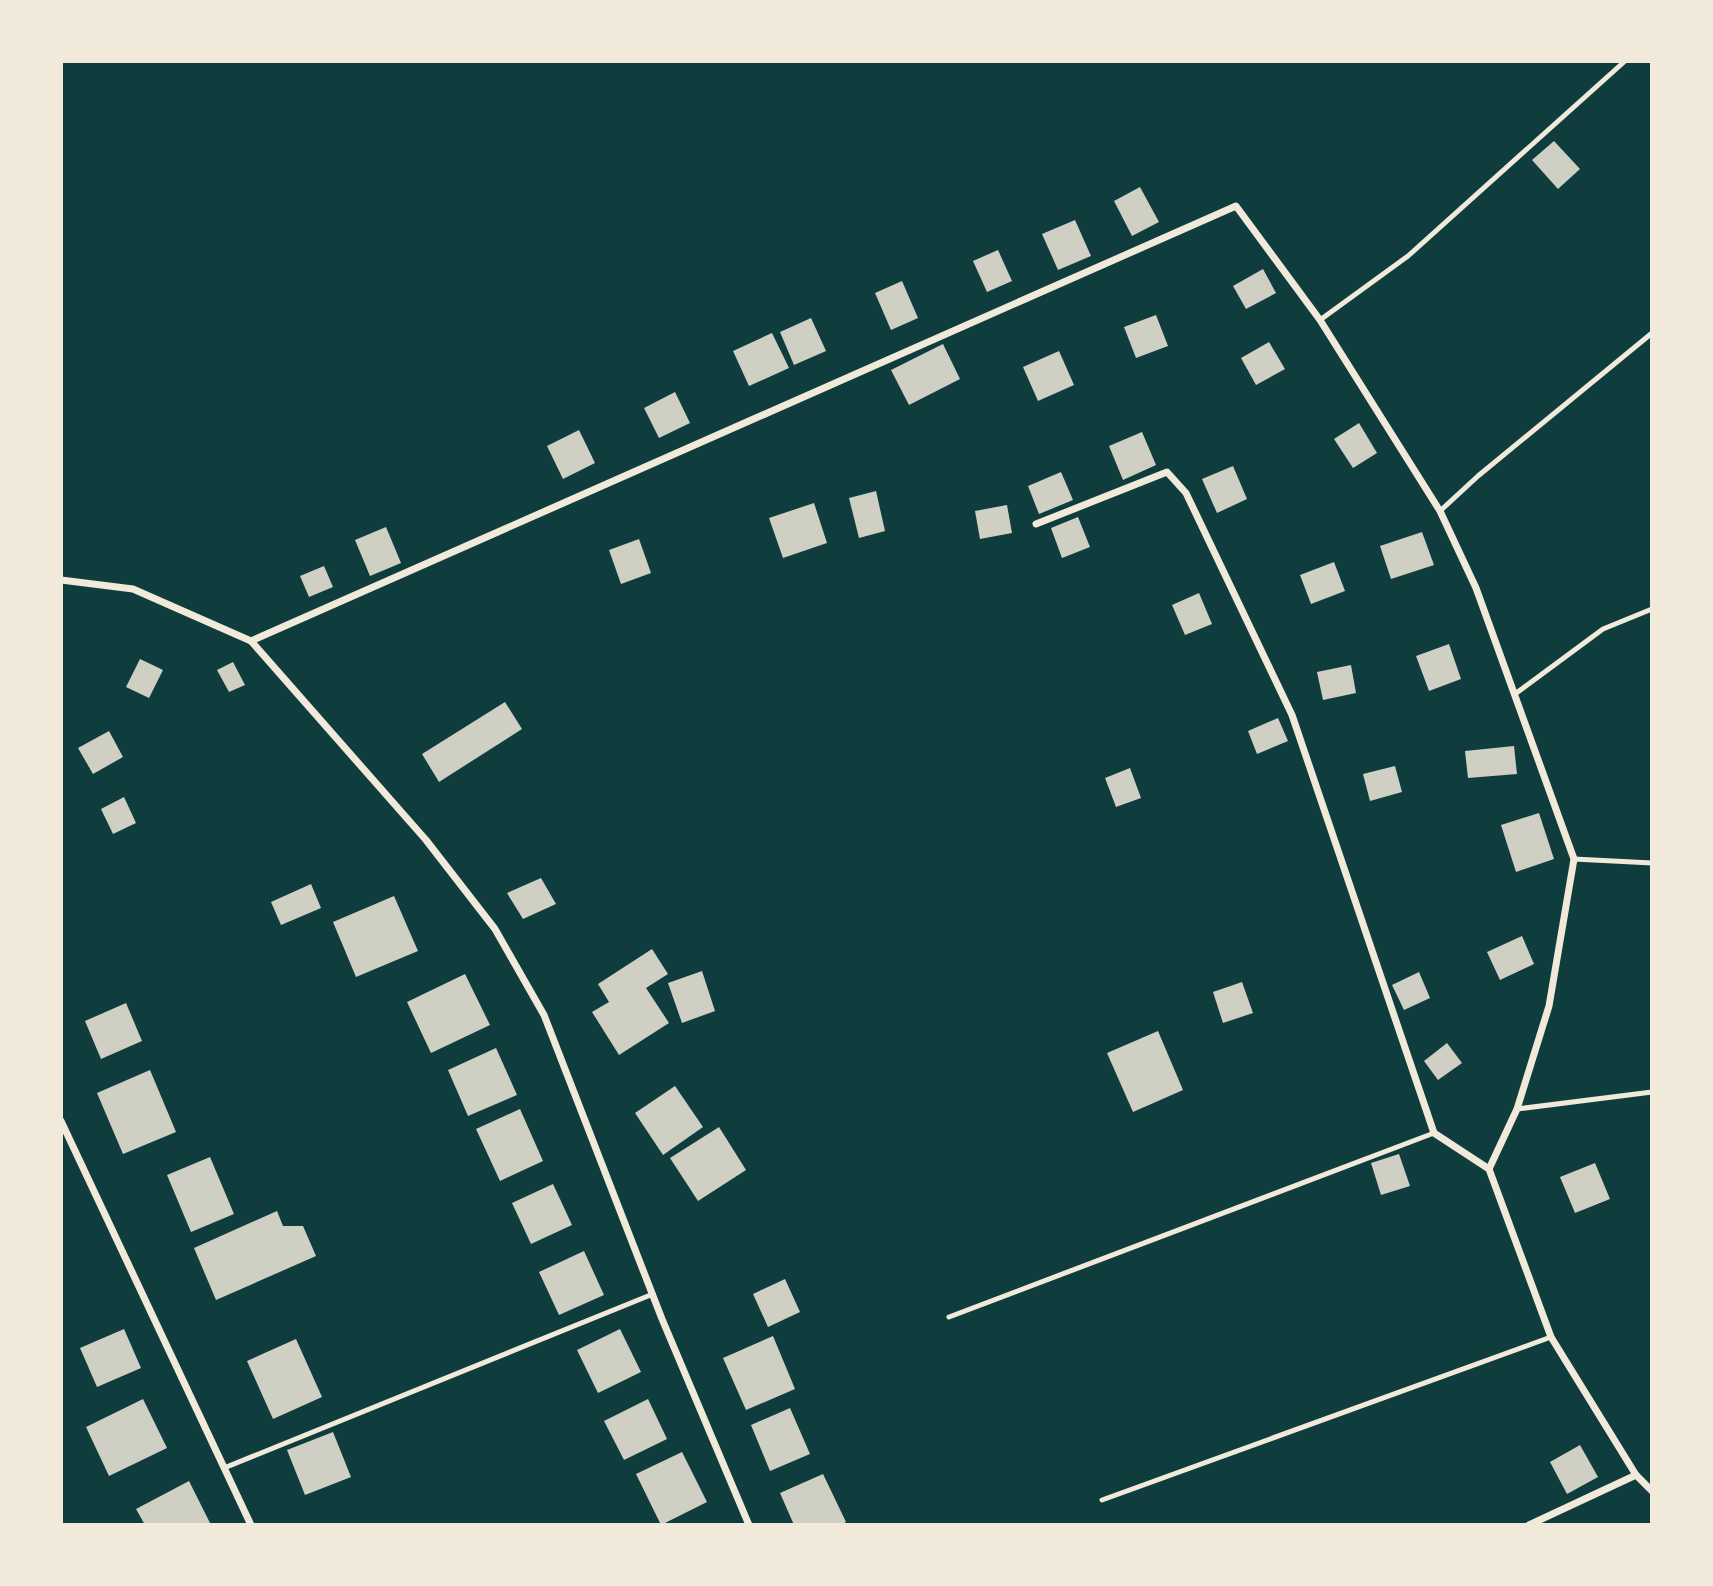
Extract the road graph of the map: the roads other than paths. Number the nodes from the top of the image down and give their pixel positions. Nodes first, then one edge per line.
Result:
1 (1625, 61) edge
2 (1320, 320) junction
3 (1652, 332) edge
4 (1440, 511) junction
5 (1036, 524) dead end
6 (61, 580) edge
7 (1652, 609) edge
8 (251, 641) junction
9 (1515, 694) junction
10 (1574, 859) junction
11 (1652, 863) edge
12 (1652, 1092) edge
13 (1517, 1109) junction
14 (61, 1121) edge
15 (1434, 1133) junction
16 (1489, 1169) junction
17 (653, 1294) junction
18 (949, 1317) dead end
19 (1551, 1337) junction
20 (224, 1468) junction
21 (1636, 1475) junction
22 (1652, 1491) edge
23 (1102, 1500) dead end
24 (251, 1525) edge
25 (749, 1525) edge
26 (1529, 1525) edge

1 - 2 lane
2 - 4 street
2 - 8 street
3 - 4 lane
4 - 9 street
5 - 15 street
6 - 8 street
7 - 9 lane
8 - 17 street
9 - 10 street
10 - 11 lane
10 - 13 street
12 - 13 lane
13 - 16 street
14 - 20 street
15 - 16 street
15 - 18 lane
16 - 19 street
17 - 20 lane
17 - 25 street
19 - 21 street
19 - 23 lane
20 - 24 street
21 - 22 street
21 - 26 street

